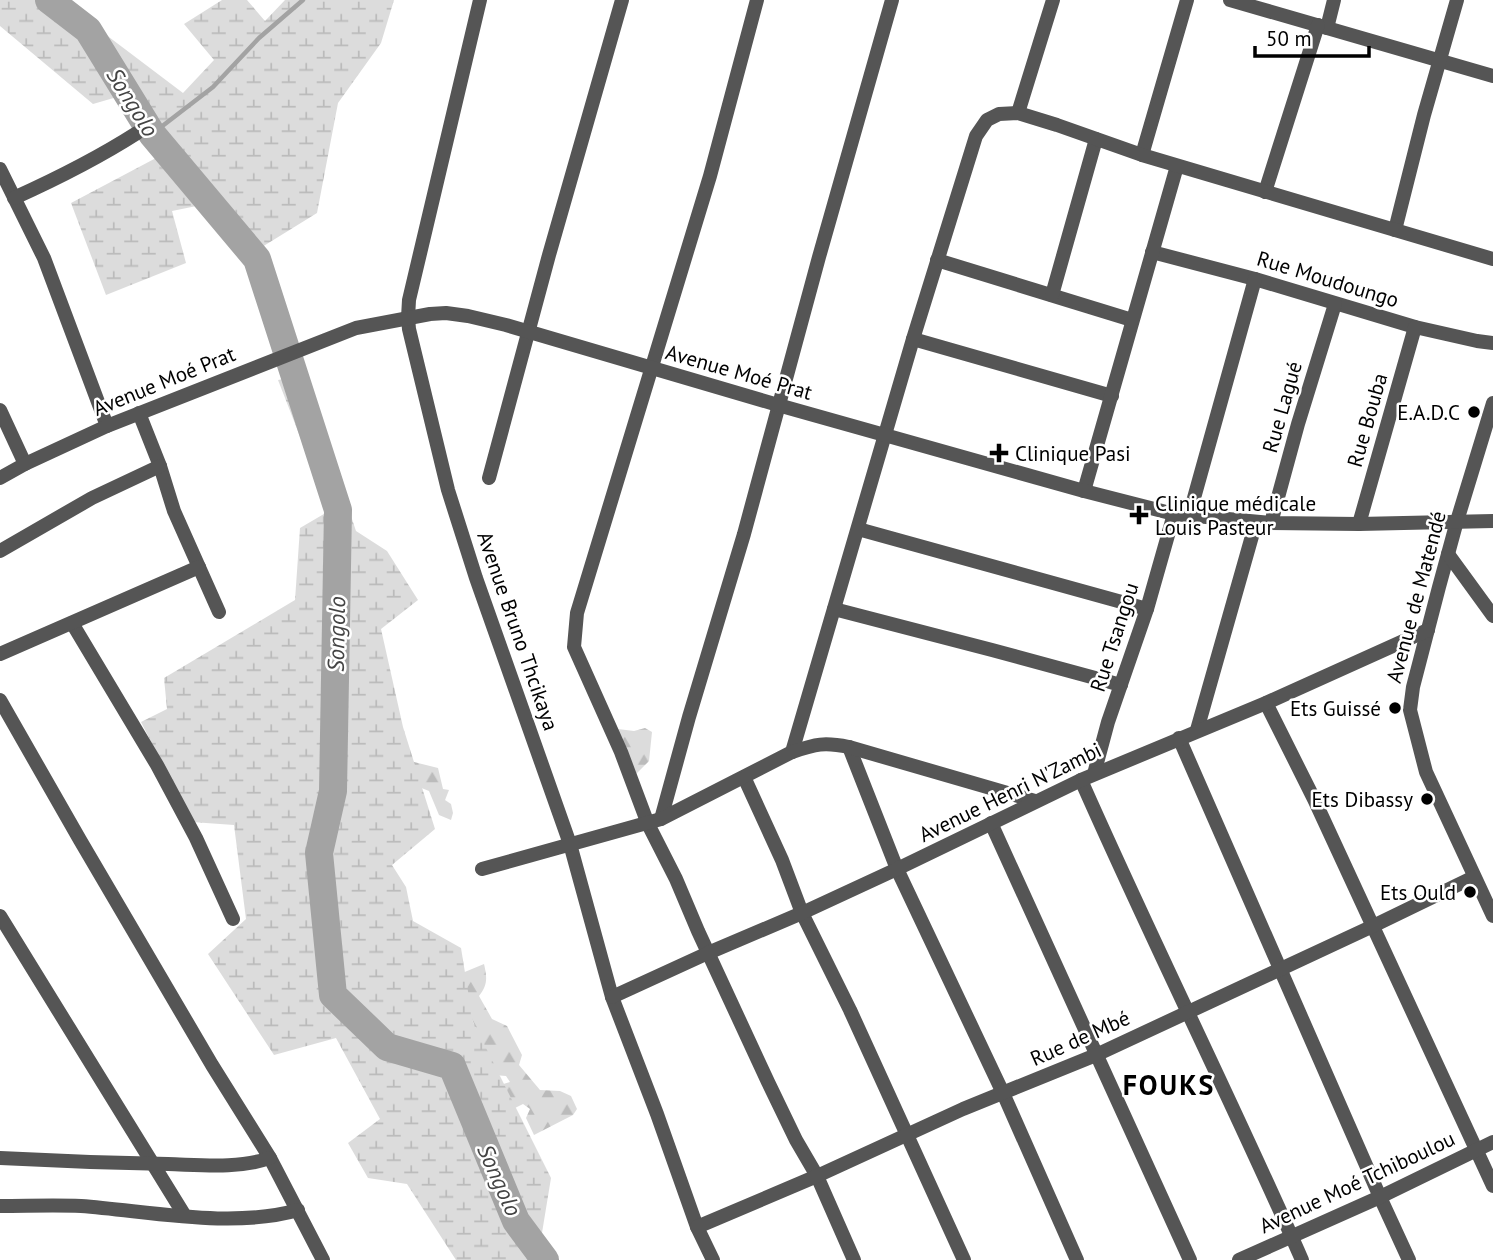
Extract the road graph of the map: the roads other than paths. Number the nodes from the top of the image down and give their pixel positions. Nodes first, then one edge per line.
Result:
1 (480, 0) edge
2 (622, 0) edge
3 (757, 0) edge
4 (892, 0) edge
5 (1053, 0) edge
6 (1187, 0) edge
7 (1230, 0) edge
8 (1334, 0) edge
9 (1457, 0) edge
10 (1322, 27) junction
11 (1438, 60) junction
12 (1493, 76) edge
13 (1018, 113) junction
14 (138, 133) dead end
15 (1096, 139) junction
16 (1142, 155) junction
17 (1177, 166) junction
18 (0, 169) edge
19 (1265, 192) junction
20 (13, 198) junction
21 (1395, 230) junction
22 (1152, 252) junction
23 (1493, 259) edge
24 (937, 260) junction
25 (1255, 279) junction
26 (1052, 295) junction
27 (1335, 304) junction
28 (408, 318) junction
29 (1132, 320) junction
30 (1415, 327) junction
31 (528, 332) junction
32 (913, 339) junction
33 (1493, 343) edge
34 (652, 368) junction
35 (1112, 396) junction
36 (1493, 403) edge
37 (778, 405) junction
38 (0, 410) edge
39 (139, 413) junction
40 (107, 426) junction
41 (886, 434) junction
42 (25, 464) junction
43 (160, 466) junction
44 (0, 478) edge
45 (489, 478) dead end
46 (1084, 491) junction
47 (1181, 515) junction
48 (1457, 521) junction
49 (1493, 521) edge
50 (1256, 522) junction
51 (1271, 523) junction
52 (1359, 524) junction
53 (858, 529) junction
54 (0, 551) edge
55 (1448, 554) junction
56 (199, 567) junction
57 (834, 609) junction
58 (1147, 609) junction
59 (219, 612) dead end
60 (1493, 616) edge
61 (72, 623) junction
62 (1428, 630) junction
63 (0, 654) edge
64 (1121, 685) junction
65 (0, 700) edge
66 (1266, 703) junction
67 (1197, 730) junction
68 (1179, 738) junction
69 (849, 747) junction
70 (792, 752) junction
71 (744, 777) junction
72 (1088, 777) junction
73 (1035, 801) junction
74 (654, 821) junction
75 (990, 823) junction
76 (570, 844) junction
77 (482, 869) dead end
78 (898, 869) junction
79 (1474, 877) junction
80 (802, 913) junction
81 (0, 916) edge
82 (1493, 916) edge
83 (233, 919) dead end
84 (1373, 926) junction
85 (708, 953) junction
86 (1280, 969) junction
87 (612, 997) junction
88 (1188, 1012) junction
89 (1096, 1055) junction
90 (1003, 1093) junction
91 (906, 1135) junction
92 (1493, 1143) edge
93 (1477, 1150) junction
94 (2, 1156) edge
95 (270, 1158) junction
96 (152, 1164) junction
97 (817, 1176) junction
98 (1493, 1186) edge
99 (1380, 1197) junction
100 (0, 1206) edge
101 (298, 1210) junction
102 (186, 1216) junction
103 (697, 1227) junction
104 (1292, 1237) junction
105 (323, 1260) edge
106 (713, 1260) edge
107 (854, 1260) edge
108 (964, 1260) edge
109 (1077, 1260) edge
110 (1191, 1260) edge
111 (1239, 1260) edge
112 (1302, 1260) edge
113 (1409, 1260) edge

1 - 28 street, Avenue Bruno Thcikaya
2 - 31 street
3 - 34 street
4 - 37 street
5 - 13 street
6 - 16 street
7 - 10 street
8 - 10 street
9 - 11 street
10 - 11 street
10 - 19 street
11 - 12 street
11 - 21 street
13 - 15 street
13 - 24 street
14 - 20 street
15 - 16 street
15 - 26 street
16 - 17 street
17 - 19 street
17 - 22 street
18 - 20 street
19 - 21 street
20 - 40 street
21 - 23 street
22 - 25 street, Rue Moudoungo
22 - 29 street
24 - 26 street
24 - 32 street
25 - 27 street, Rue Moudoungo
25 - 47 street, Rue Tsangou
26 - 29 street
27 - 30 street, Rue Moudoungo
27 - 51 street, Rue Lagué
28 - 31 street, Avenue Moé Prat
28 - 39 street, Avenue Moé Prat
28 - 76 street, Avenue Bruno Thcikaya
29 - 35 street
30 - 33 street, Rue Moudoungo
30 - 52 street, Rue Bouba
31 - 34 street, Avenue Moé Prat
31 - 45 street
32 - 35 street
32 - 41 street
34 - 37 street, Avenue Moé Prat
34 - 74 street
35 - 46 street
36 - 48 street, Avenue de Matendé
37 - 41 street, Avenue Moé Prat
37 - 74 street
38 - 42 street
39 - 40 street, Avenue Moé Prat
39 - 43 street
40 - 42 street, Avenue Moé Prat
41 - 46 street, Avenue Moé Prat
41 - 53 street
42 - 44 street, Avenue Moé Prat
43 - 54 street
43 - 56 street
46 - 47 street, Avenue Moé Prat
47 - 50 street, Avenue Moé Prat
47 - 58 street, Rue Tsangou
48 - 49 street, Avenue Moé Prat
48 - 52 street, Avenue Moé Prat
48 - 55 street, Avenue de Matendé
50 - 51 street, Avenue Moé Prat
50 - 67 street
51 - 52 street, Avenue Moé Prat
53 - 57 street
53 - 58 street
55 - 60 street
55 - 62 street, Avenue de Matendé
56 - 59 street
56 - 61 street
57 - 64 street
57 - 70 street
58 - 64 street, Rue Tsangou
61 - 63 street
61 - 83 street
62 - 66 street, Avenue Henri N'Zambi
62 - 79 street, Avenue de Matendé
64 - 72 street, Rue Tsangou
65 - 95 street
66 - 67 street, Avenue Henri N'Zambi
66 - 84 street
67 - 68 street, Avenue Henri N'Zambi
68 - 72 street, Avenue Henri N'Zambi
68 - 86 street
69 - 70 street
69 - 73 street
69 - 78 street
70 - 71 street
71 - 74 street
71 - 80 street
72 - 73 street, Avenue Henri N'Zambi
72 - 88 street
73 - 75 street, Avenue Henri N'Zambi
74 - 76 street
74 - 85 street
75 - 78 street, Avenue Henri N'Zambi
75 - 89 street
76 - 77 street
76 - 87 street, Avenue Bruno Thcikaya
78 - 80 street, Avenue Henri N'Zambi
78 - 90 street
79 - 82 street, Avenue de Matendé
79 - 84 street, Rue de Mbé
80 - 85 street, Avenue Henri N'Zambi
80 - 91 street
81 - 96 street
84 - 86 street, Rue de Mbé
84 - 93 street
85 - 87 street, Avenue Henri N'Zambi
85 - 97 street
86 - 88 street, Rue de Mbé
86 - 99 street
87 - 103 street, Avenue Bruno Thcikaya
88 - 89 street, Rue de Mbé
88 - 104 street
89 - 90 street, Rue de Mbé
89 - 110 street
90 - 91 street, Rue de Mbé
90 - 109 street
91 - 97 street, Rue de Mbé
91 - 108 street
92 - 93 street, Avenue Moé Tchiboulou
93 - 98 street
93 - 99 street, Avenue Moé Tchiboulou
94 - 96 street
95 - 96 street
95 - 101 street
96 - 102 street
97 - 103 street, Rue de Mbé
97 - 107 street
99 - 104 street, Avenue Moé Tchiboulou
99 - 113 street
100 - 102 street
101 - 102 street
101 - 105 street
103 - 106 street, Avenue Bruno Thcikaya
104 - 111 street, Avenue Moé Tchiboulou
104 - 112 street

